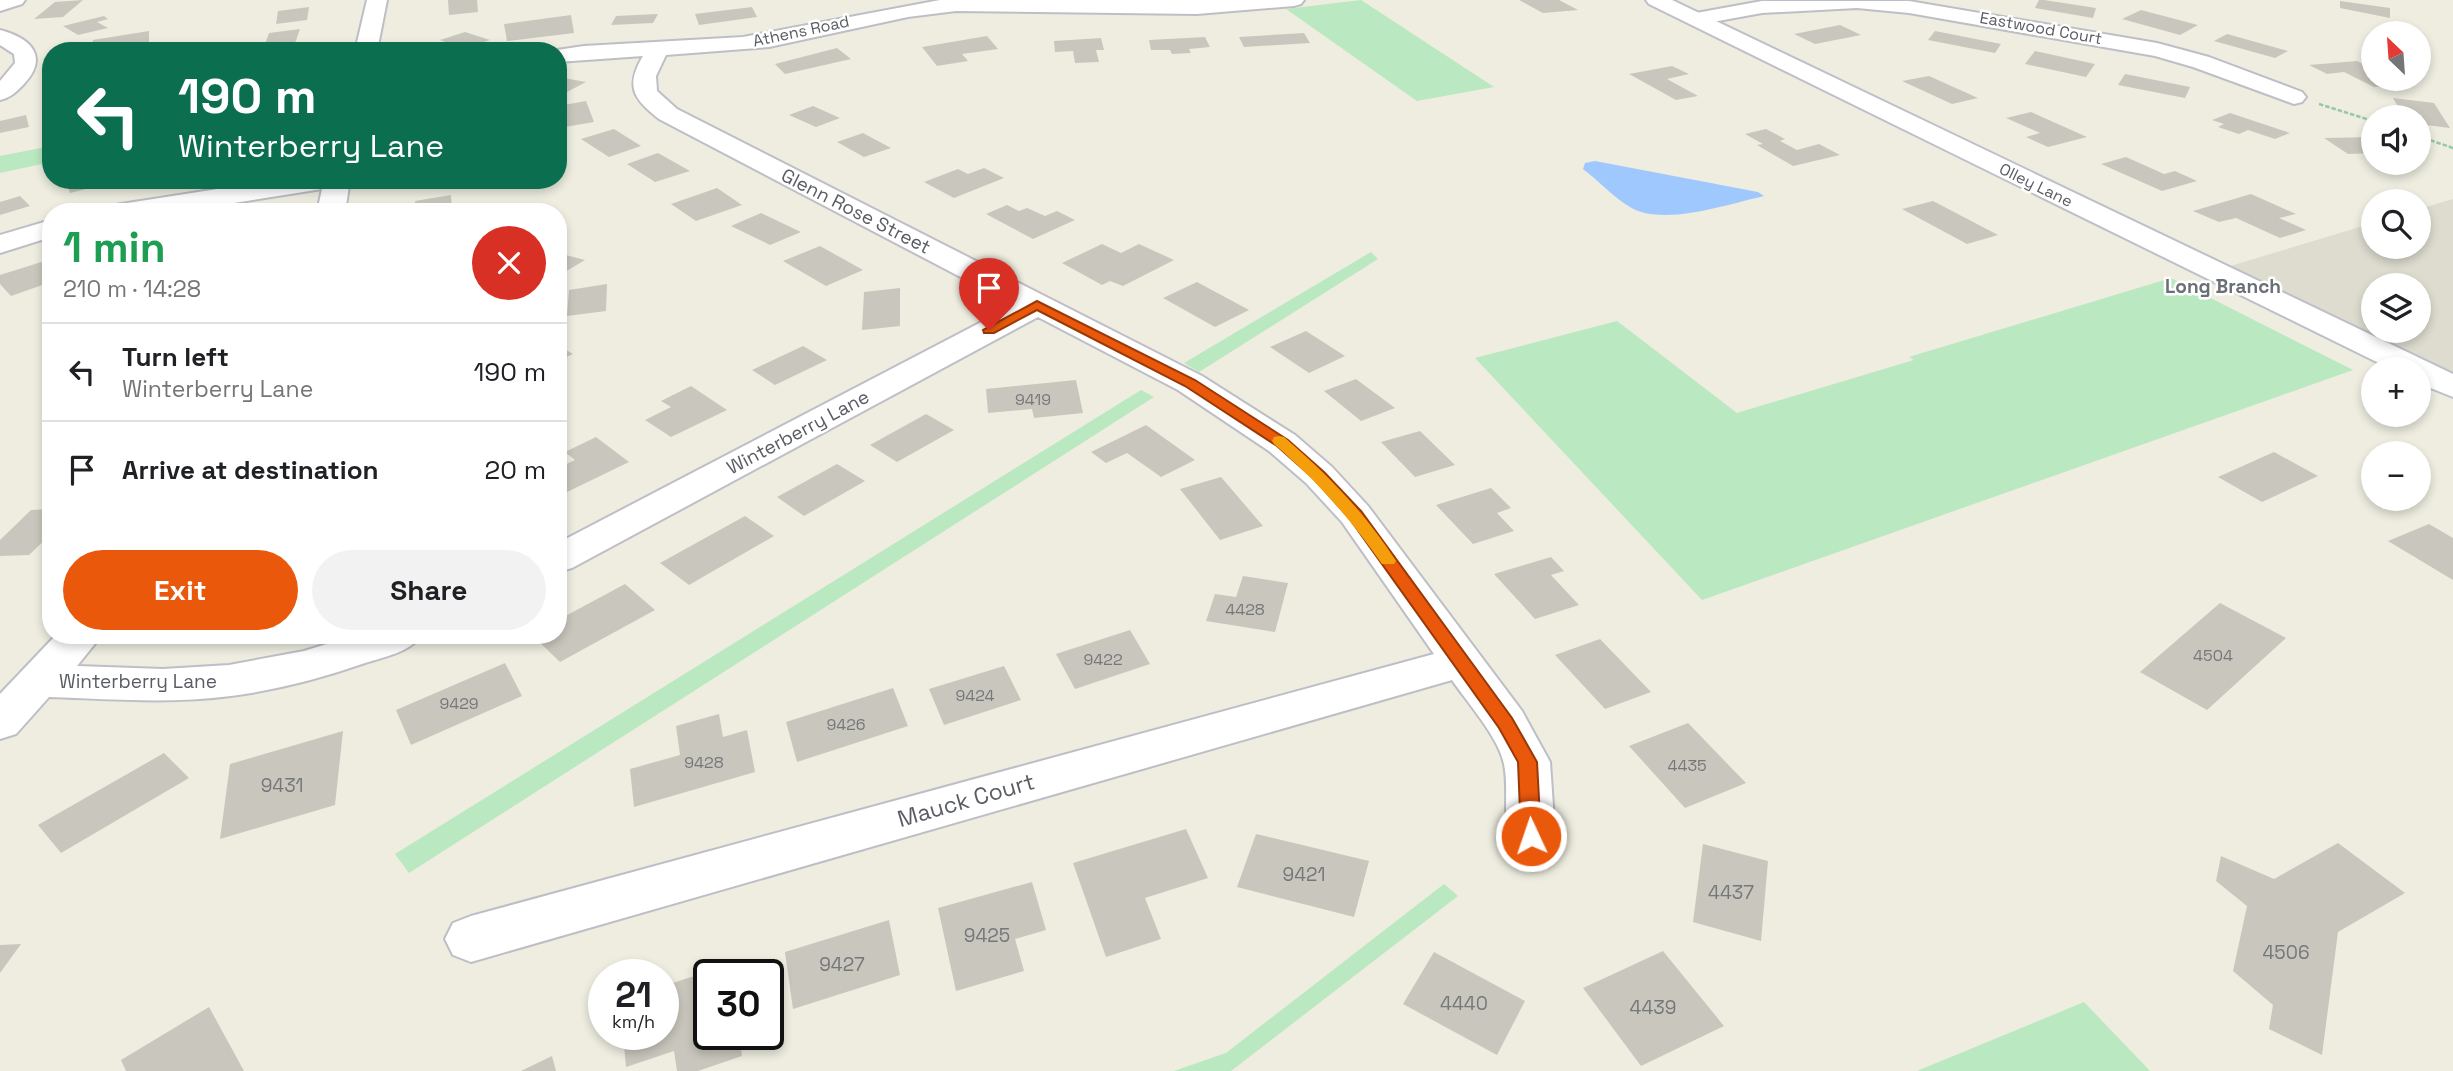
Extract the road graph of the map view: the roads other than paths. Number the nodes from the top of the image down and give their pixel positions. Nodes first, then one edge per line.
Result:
1 (15, 0) edge
2 (377, 0) edge
3 (1294, 0) edge
4 (1656, 0) edge
5 (0, 5) edge
6 (1696, 19) junction
7 (0, 37) edge
8 (368, 42) edge
9 (660, 48) junction
10 (567, 54) edge
11 (0, 93) edge
12 (2294, 97) road end
13 (272, 189) edge
14 (180, 203) edge
15 (42, 231) edge
16 (0, 244) edge
17 (1037, 305) junction
18 (2390, 357) edge
19 (2431, 377) edge
20 (2453, 387) edge
21 (567, 554) edge
22 (73, 644) edge
23 (374, 644) edge
24 (1461, 662) junction
25 (38, 681) junction
26 (0, 722) edge
27 (1531, 836) dead end
28 (471, 939) dead end

1 - 5 street
2 - 8 street
3 - 9 street, Athens Road
4 - 6 street, Olley Lane
6 - 12 street, Eastwood Court
6 - 18 street, Olley Lane
7 - 11 street
9 - 10 street, Athens Road
9 - 17 street, Glenn Rose Street
13 - 14 street
15 - 16 street
17 - 21 street, Winterberry Lane
17 - 24 street, Glenn Rose Street
19 - 20 street, Olley Lane
22 - 25 street
23 - 25 street, Winterberry Lane
24 - 27 street, Glenn Rose Street
24 - 28 street, Mauck Court
25 - 26 street

